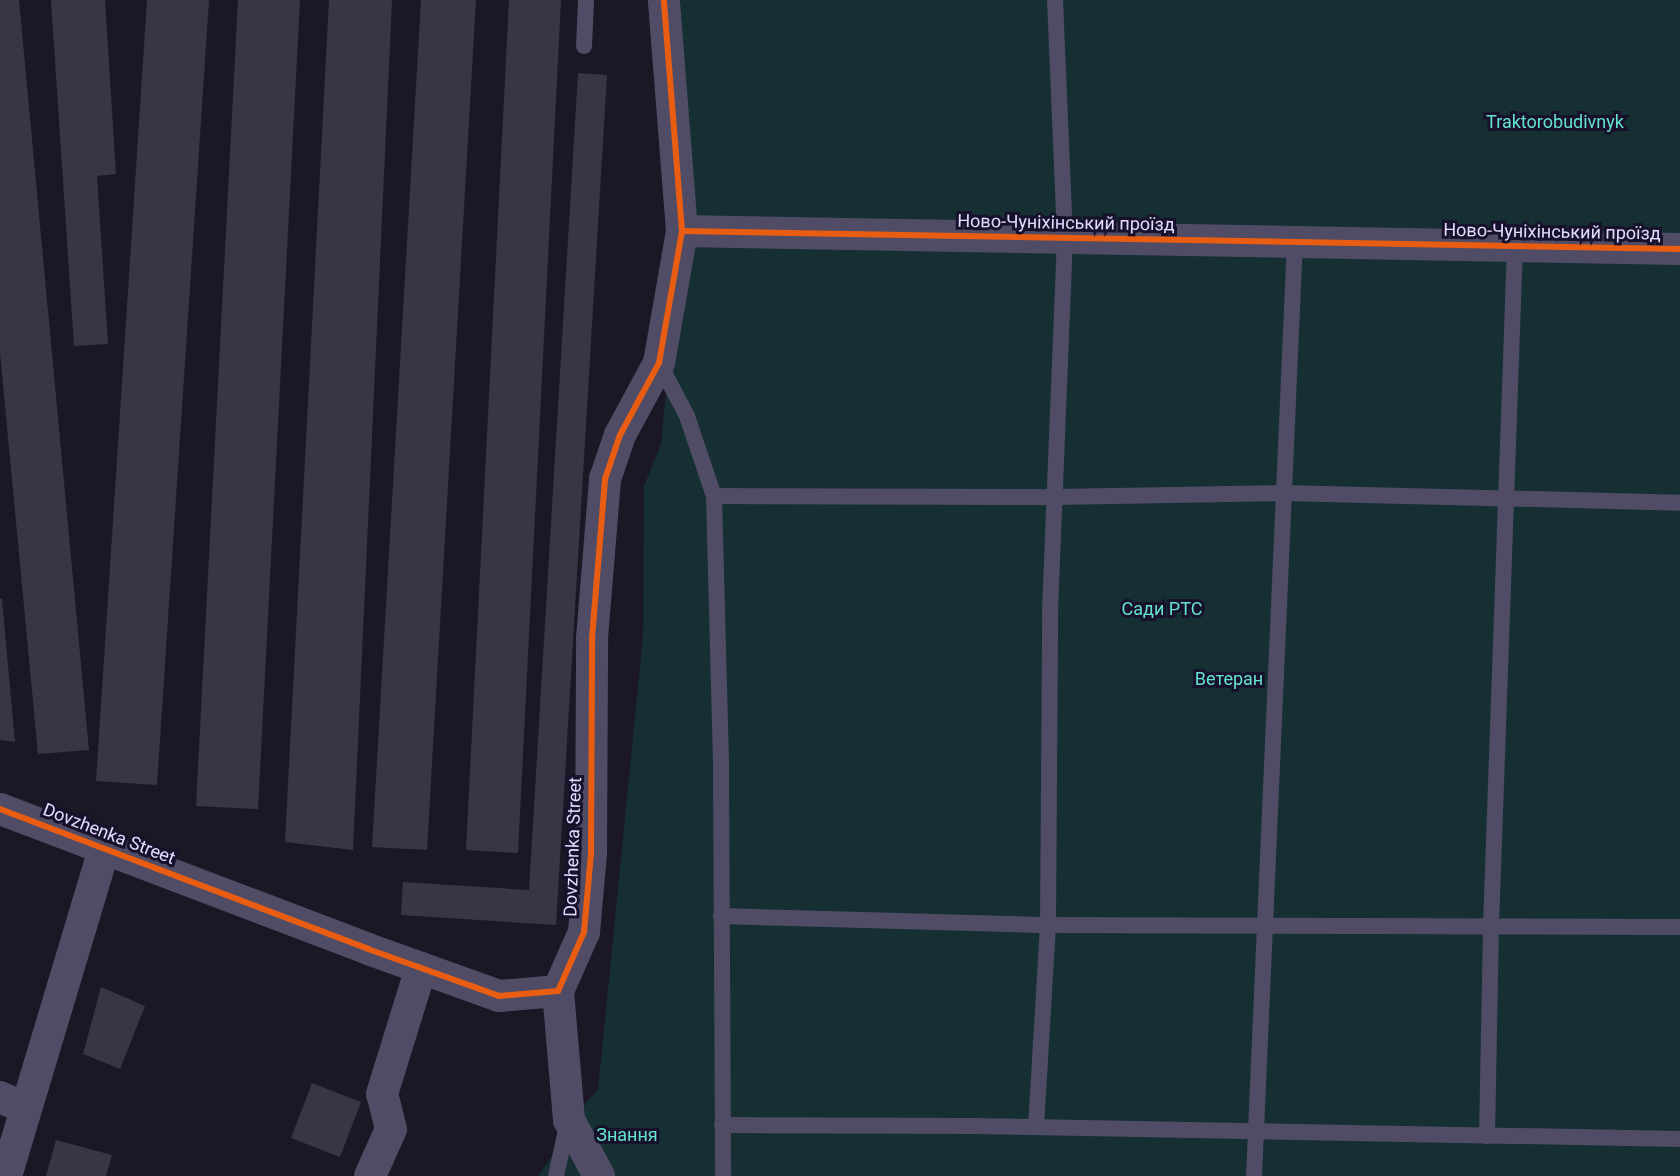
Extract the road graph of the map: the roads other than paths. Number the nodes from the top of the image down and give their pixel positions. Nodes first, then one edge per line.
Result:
1 (586, 0) edge
2 (664, 0) edge
3 (1055, 0) edge
4 (584, 46) dead end
5 (682, 231) junction
6 (1065, 238) junction
7 (1295, 242) junction
8 (1515, 246) junction
9 (1680, 249) edge
10 (659, 363) junction
11 (1284, 493) junction
12 (714, 496) junction
13 (1507, 496) junction
14 (1055, 497) junction
15 (1680, 503) edge
16 (0, 809) edge
17 (104, 849) junction
18 (721, 916) junction
19 (1048, 925) junction
20 (1265, 925) junction
21 (1491, 926) junction
22 (1680, 927) edge
23 (421, 968) junction
24 (558, 991) junction
25 (12, 1102) edge
26 (569, 1120) junction
27 (722, 1125) junction
28 (1036, 1127) junction
29 (1256, 1132) junction
30 (1487, 1136) junction
31 (1680, 1139) edge
32 (6, 1176) edge
33 (370, 1176) edge
34 (556, 1176) edge
35 (599, 1176) edge
36 (723, 1176) edge
37 (1254, 1176) edge

1 - 4 lane
2 - 5 street
3 - 6 lane
5 - 6 street, Ново-Чуніхінський проїзд
5 - 10 street, Dovzhenka Street
6 - 7 street, Ново-Чуніхінський проїзд
6 - 14 lane
7 - 8 street, Ново-Чуніхінський проїзд
7 - 11 lane
8 - 9 street, Ново-Чуніхінський проїзд
8 - 13 lane
10 - 12 lane
10 - 24 street, Dovzhenka Street
11 - 13 lane
11 - 14 lane
11 - 20 lane
12 - 14 lane
12 - 18 lane
13 - 15 lane
13 - 21 lane
14 - 19 lane
16 - 17 street, Dovzhenka Street
17 - 23 street, Dovzhenka Street
17 - 25 street, Dovzhenka Street
18 - 19 lane
18 - 27 lane
19 - 20 lane
19 - 28 lane
20 - 21 lane
20 - 29 lane
21 - 22 lane
21 - 30 lane
23 - 24 street, Dovzhenka Street
23 - 33 street
24 - 26 street
25 - 32 street, Dovzhenka Street
26 - 34 lane
26 - 35 street
27 - 28 lane
27 - 36 lane
28 - 29 lane
29 - 30 lane
29 - 37 lane
30 - 31 lane

